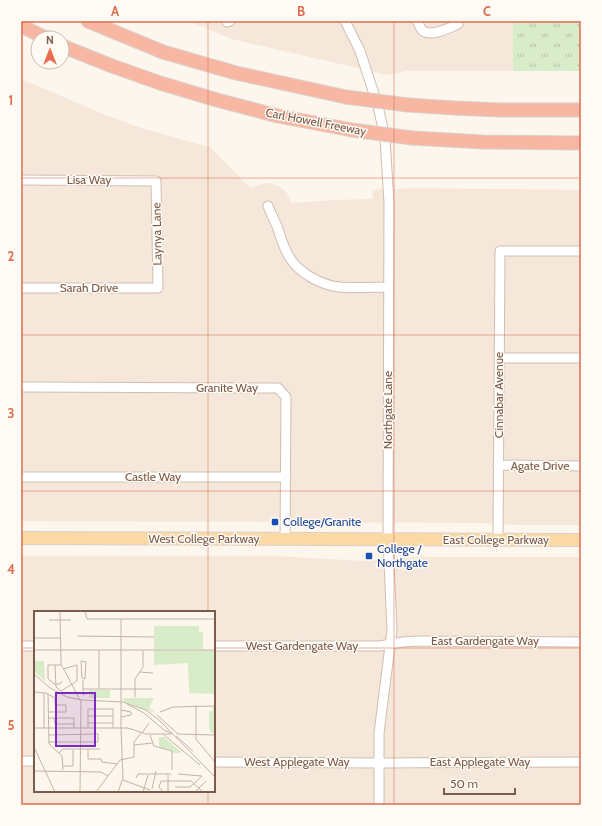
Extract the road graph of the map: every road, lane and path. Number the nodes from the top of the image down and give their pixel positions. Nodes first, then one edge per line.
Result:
1 (88, 21) edge
2 (345, 21) edge
3 (417, 21) edge
4 (458, 24) dead end
5 (70, 49) edge
6 (581, 110) edge
7 (581, 143) edge
8 (21, 180) edge
9 (156, 181) joint
10 (268, 206) dead end
11 (581, 251) edge
12 (388, 286) junction
13 (21, 288) edge
14 (158, 288) joint
15 (499, 358) junction
16 (581, 358) edge
17 (21, 387) edge
18 (498, 466) junction
19 (581, 466) edge
20 (21, 477) edge
21 (286, 477) junction
22 (21, 538) edge
23 (285, 540) junction
24 (388, 540) junction
25 (498, 540) junction
26 (581, 540) edge
27 (581, 642) edge
28 (390, 644) junction
29 (21, 646) edge
30 (34, 646) edge
31 (215, 646) edge
32 (21, 761) edge
33 (34, 761) edge
34 (215, 762) edge
35 (581, 762) edge
36 (379, 763) junction
37 (379, 805) edge

1 - 6 highway, bridge
2 - 12 street, Northgate Lane
3 - 4 street
5 - 7 highway, Carl Howell Freeway, bridge
8 - 9 street, Lisa Way
9 - 14 street, Laynya Lane
10 - 12 street
11 - 15 street, Cinnabar Avenue
12 - 24 street, Northgate Lane
13 - 14 street, Sarah Drive
15 - 16 street
15 - 18 street, Cinnabar Avenue
17 - 21 street, Granite Way
18 - 19 street, Agate Drive
18 - 25 street, Cinnabar Avenue
20 - 21 street, Castle Way
21 - 23 street, Granite Way
22 - 23 main road, West College Parkway
23 - 24 main road, West College Parkway
24 - 25 main road, East College Parkway
24 - 28 street, Northgate Lane
25 - 26 main road, East College Parkway
27 - 28 street, East Gardengate Way
28 - 31 street, West Gardengate Way
28 - 36 street, Northgate Lane
29 - 30 street
32 - 33 street
34 - 36 street, West Applegate Way
35 - 36 street, East Applegate Way
36 - 37 street, Northgate Lane

